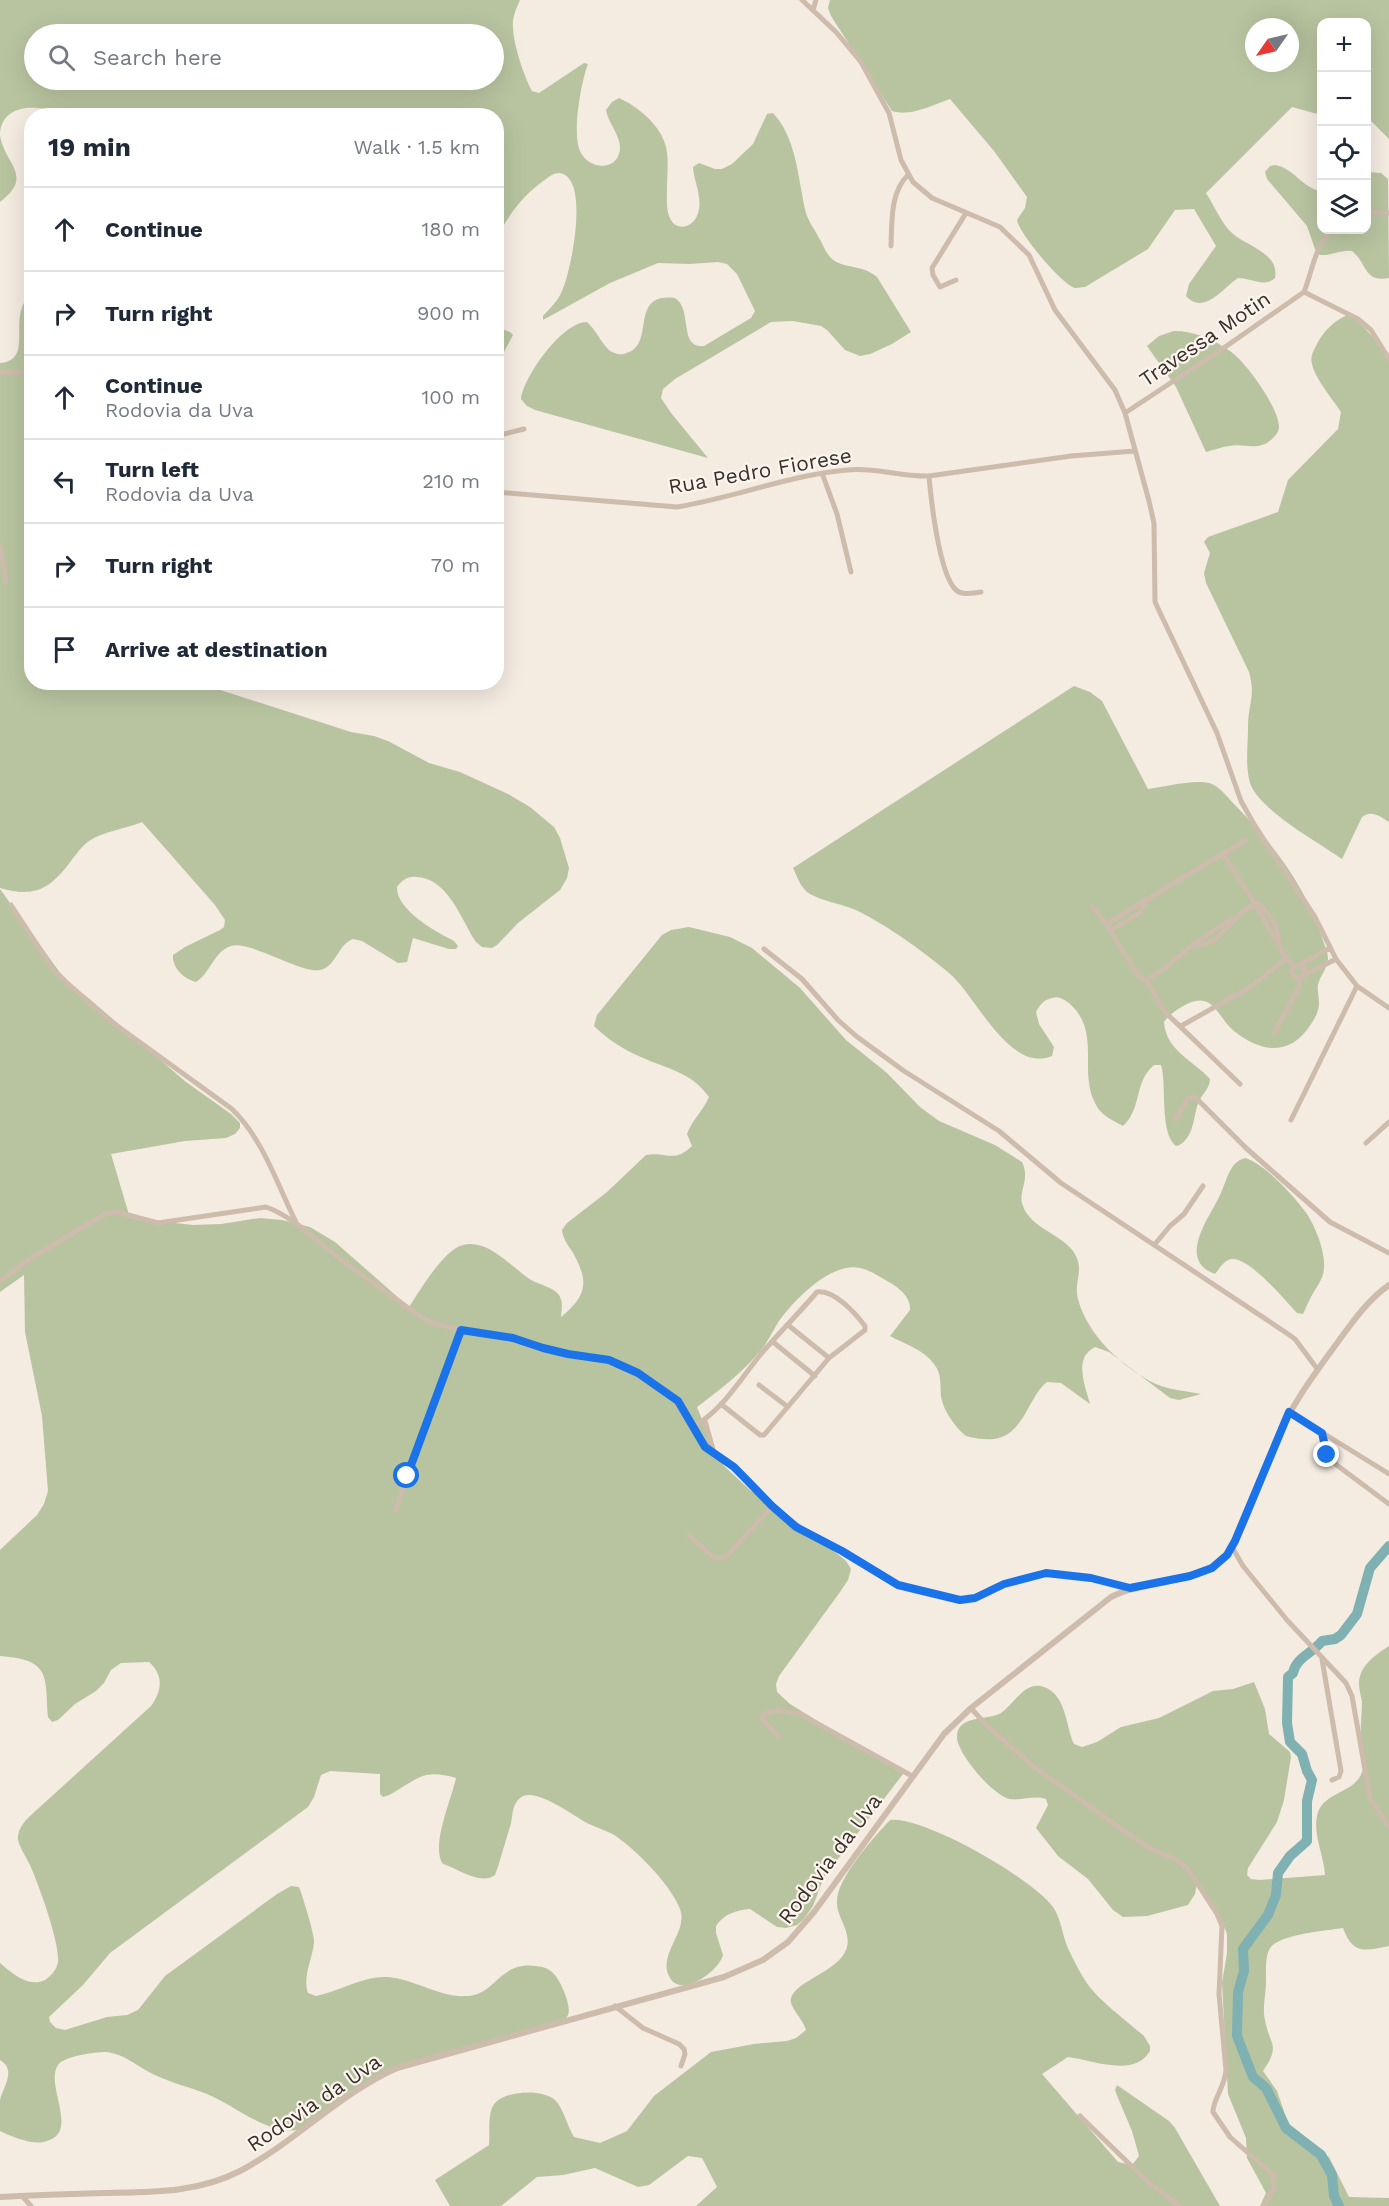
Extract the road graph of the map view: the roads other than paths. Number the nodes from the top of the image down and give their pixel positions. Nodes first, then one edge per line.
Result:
1 (802, 0) edge
2 (816, 0) edge
3 (813, 10) junction
4 (908, 175) junction
5 (1371, 212) edge
6 (966, 213) junction
7 (1389, 213) edge
8 (1329, 234) edge
9 (891, 246) dead end
10 (956, 280) dead end
11 (1304, 292) junction
12 (1389, 359) edge
13 (0, 372) edge
14 (24, 373) edge
15 (1125, 413) junction
16 (524, 429) dead end
17 (504, 434) edge
18 (1135, 452) junction
19 (822, 473) junction
20 (929, 476) junction
21 (504, 493) edge
22 (0, 545) edge
23 (851, 572) dead end
24 (6, 582) dead end
25 (981, 592) dead end
26 (1246, 840) dead end
27 (1223, 854) junction
28 (1146, 901) junction
29 (1255, 904) junction
30 (11, 905) dead end
31 (1092, 906) dead end
32 (1106, 924) junction
33 (1110, 931) junction
34 (1330, 948) junction
35 (764, 949) dead end
36 (1317, 956) junction
37 (1286, 958) junction
38 (1336, 959) junction
39 (1297, 965) junction
40 (1323, 966) junction
41 (1301, 977) junction
42 (1146, 980) junction
43 (1356, 986) junction
44 (1389, 1008) edge
45 (1181, 1026) junction
46 (1274, 1033) dead end
47 (1240, 1084) dead end
48 (1176, 1119) dead end
49 (1292, 1120) dead end
50 (1389, 1122) edge
51 (1366, 1143) dead end
52 (1203, 1186) dead end
53 (296, 1224) junction
54 (1155, 1244) junction
55 (1389, 1253) edge
56 (0, 1281) edge
57 (1389, 1285) edge
58 (788, 1325) junction
59 (461, 1330) junction
60 (773, 1342) junction
61 (829, 1358) junction
62 (1318, 1370) junction
63 (815, 1376) junction
64 (759, 1385) dead end
65 (721, 1404) junction
66 (788, 1407) junction
67 (1289, 1412) junction
68 (705, 1421) junction
69 (692, 1427) junction
70 (1322, 1433) junction
71 (715, 1455) junction
72 (1389, 1474) edge
73 (1389, 1504) edge
74 (772, 1506) junction
75 (396, 1510) dead end
76 (689, 1536) dead end
77 (1232, 1547) junction
78 (1130, 1588) junction
79 (1322, 1658) junction
80 (971, 1708) junction
81 (779, 1737) dead end
82 (912, 1776) junction
83 (1332, 1780) dead end
84 (1389, 1827) edge
85 (615, 2006) junction
86 (681, 2066) dead end
87 (1080, 2116) dead end
88 (22, 2196) junction
89 (0, 2197) edge
90 (31, 2206) edge
91 (1180, 2206) edge
92 (1264, 2206) edge

1 - 3 street
2 - 3 street
3 - 4 street
4 - 6 street
4 - 9 street
5 - 7 street
6 - 10 street
6 - 15 street
8 - 11 street
11 - 12 street
11 - 15 street, Travessa Motin
13 - 14 street
15 - 18 street
16 - 17 street
18 - 20 street, Rua Pedro Fiorese
18 - 34 street
19 - 20 street, Rua Pedro Fiorese
19 - 21 street, Rua Pedro Fiorese
19 - 23 street
20 - 25 street
22 - 24 street
26 - 27 street
27 - 28 street
27 - 29 street
28 - 32 street
28 - 33 street
29 - 37 street
29 - 42 street
30 - 53 street
31 - 32 street
32 - 33 street
33 - 42 street
34 - 36 street
34 - 38 street
35 - 54 street
36 - 39 street
36 - 40 street
37 - 39 street
37 - 45 street
38 - 40 street
38 - 43 street
39 - 41 street
39 - 41 street
40 - 41 street
41 - 46 street
42 - 45 street
43 - 44 street
43 - 49 street
45 - 47 street
48 - 55 street
50 - 51 street
52 - 54 street
53 - 56 street
53 - 59 street
54 - 62 street
57 - 62 street, Rodovia da Uva
58 - 60 street
58 - 61 street
58 - 61 street
59 - 69 street
59 - 75 street
60 - 63 street
60 - 65 street
61 - 63 street
62 - 67 street, Rodovia da Uva
63 - 66 street
64 - 66 street
65 - 66 street
65 - 68 street
67 - 70 street
67 - 77 street, Rodovia da Uva
68 - 69 street
68 - 71 street
69 - 71 street
70 - 72 street
70 - 73 street
71 - 74 street
74 - 76 street
74 - 78 street
77 - 78 street, Rodovia da Uva
77 - 79 street
78 - 80 street, Rodovia da Uva
79 - 83 street
79 - 84 street
80 - 82 street, Rodovia da Uva
80 - 92 street
81 - 82 street
82 - 85 street, Rodovia da Uva
85 - 86 street
85 - 88 street, Rodovia da Uva
87 - 91 street
88 - 89 street, Rodovia da Uva
88 - 90 street

